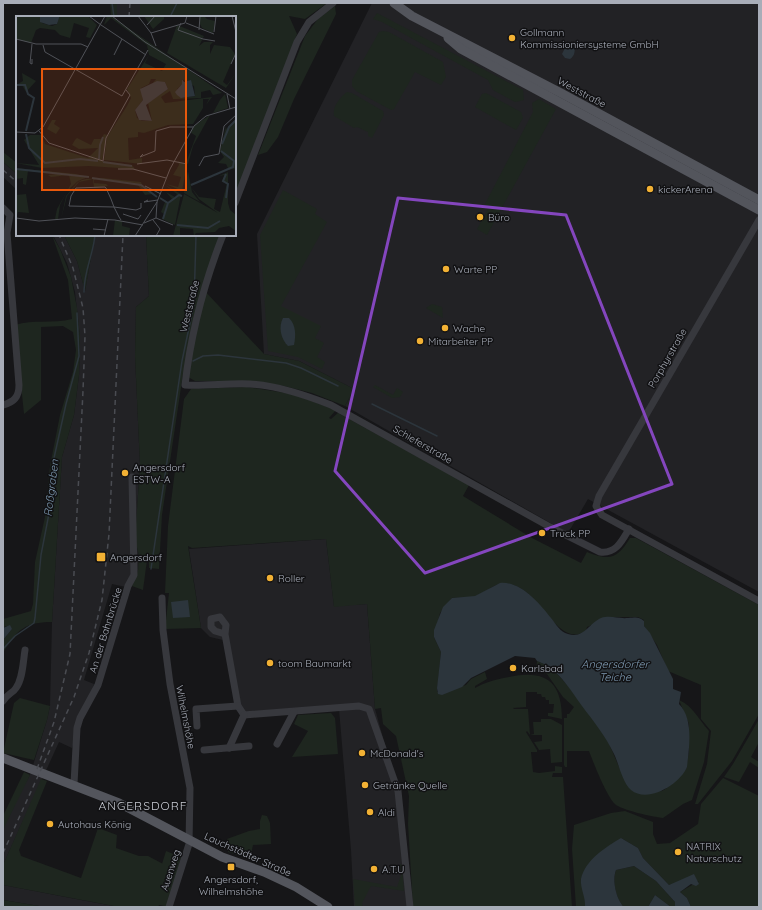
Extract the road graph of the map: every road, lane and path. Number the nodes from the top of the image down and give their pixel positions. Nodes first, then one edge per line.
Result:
1 (333, 3) edge
2 (394, 3) edge
3 (435, 27) junction
4 (236, 200) edge
5 (759, 200) edge
6 (3, 208) edge
7 (759, 210) edge
8 (759, 220) edge
9 (222, 236) edge
10 (185, 385) joint
11 (3, 405) edge
12 (132, 477) dead end
13 (629, 528) junction
14 (162, 598) dead end
15 (759, 601) edge
16 (225, 634) dead end
17 (24, 650) dead end
18 (3, 701) edge
19 (238, 706) junction
20 (294, 712) junction
21 (244, 715) junction
22 (197, 726) dead end
23 (277, 744) dead end
24 (249, 746) dead end
25 (229, 748) junction
26 (204, 750) dead end
27 (3, 758) edge
28 (74, 784) junction
29 (189, 840) junction
30 (169, 907) edge
31 (328, 907) edge
32 (410, 907) edge

1 - 4 street
2 - 3 main road, Weststraße
3 - 5 main road, Weststraße
3 - 7 main road
6 - 11 street
8 - 13 street, Porphyrstraße
9 - 10 street, Weststraße
10 - 13 street, Schieferstraße
12 - 28 street, An der Bahnbrücke
13 - 15 street
14 - 29 street, Wilhelmshöhe
16 - 19 street
17 - 18 street
19 - 21 street
19 - 22 street
20 - 21 street
20 - 23 street
20 - 32 street
21 - 25 street
24 - 25 street
25 - 26 street
27 - 28 main road, Lauchstädter Straße
28 - 29 main road, Lauchstädter Straße
29 - 30 street, Auenweg
29 - 31 main road, Lauchstädter Straße

